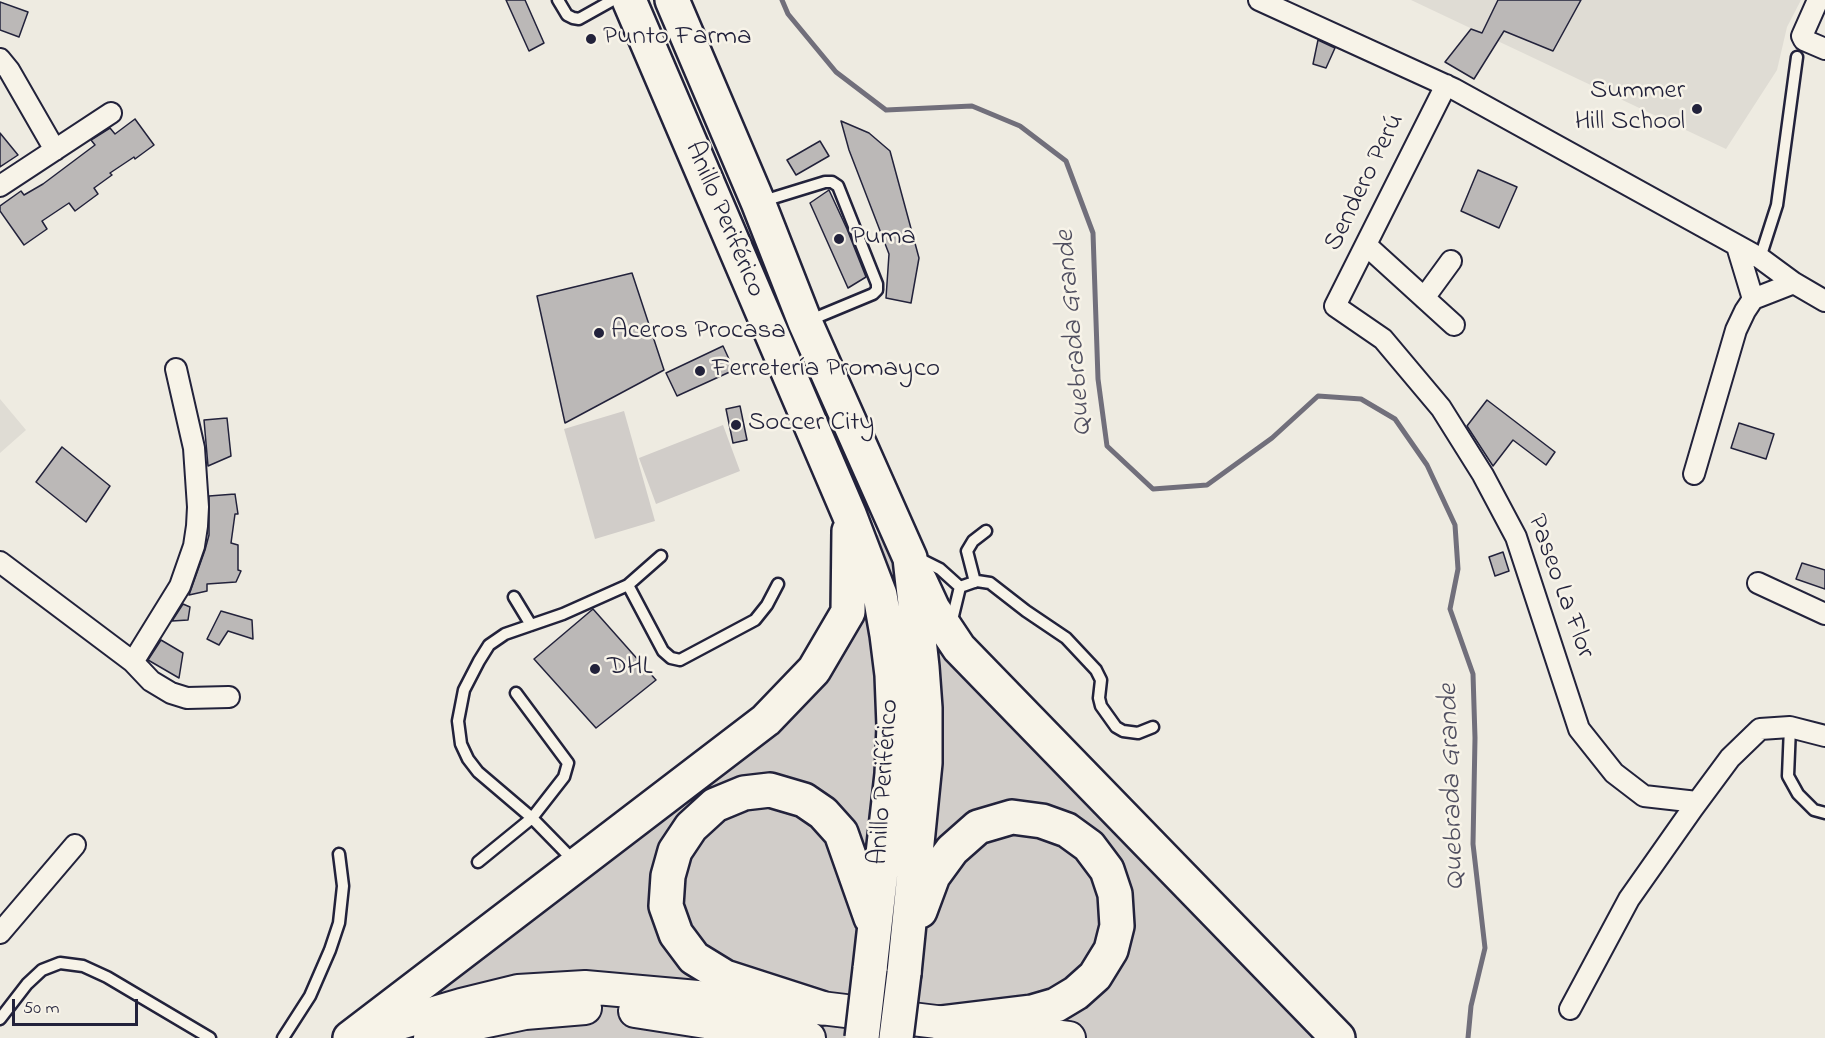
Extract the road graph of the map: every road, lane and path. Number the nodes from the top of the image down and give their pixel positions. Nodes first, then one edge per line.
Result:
1 (558, 0) edge
2 (613, 0) edge
3 (629, 0) edge
4 (672, 0) edge
5 (1259, 0) edge
6 (1818, 0) edge
7 (1825, 49) edge
8 (1797, 57) dead end
9 (0, 59) edge
10 (1446, 85) junction
11 (111, 113) dead end
12 (55, 150) junction
13 (0, 186) edge
14 (758, 202) junction
15 (1366, 246) junction
16 (1737, 246) junction
17 (1760, 258) junction
18 (1451, 261) dead end
19 (1794, 283) junction
20 (1424, 298) junction
21 (1753, 299) junction
22 (1825, 301) edge
23 (1335, 306) joint
24 (805, 322) junction
25 (1454, 325) dead end
26 (176, 369) dead end
27 (1694, 474) dead end
28 (849, 514) junction
29 (986, 531) dead end
30 (661, 556) dead end
31 (909, 556) junction
32 (0, 562) edge
33 (975, 582) junction
34 (1758, 583) dead end
35 (777, 584) dead end
36 (628, 585) junction
37 (960, 587) junction
38 (514, 597) dead end
39 (1825, 614) edge
40 (531, 625) junction
41 (949, 633) junction
42 (133, 662) junction
43 (516, 693) dead end
44 (229, 697) dead end
45 (1153, 727) dead end
46 (1790, 727) junction
47 (1825, 736) edge
48 (1697, 802) junction
49 (1825, 813) edge
50 (532, 818) junction
51 (75, 845) dead end
52 (339, 854) dead end
53 (478, 862) dead end
54 (577, 864) junction
55 (874, 926) junction
56 (0, 933) edge
57 (905, 960) junction
58 (821, 1008) junction
59 (1570, 1009) dead end
60 (0, 1019) edge
61 (941, 1023) junction
62 (210, 1038) edge
63 (283, 1038) edge
64 (350, 1038) edge
65 (366, 1038) edge
66 (430, 1038) edge
67 (809, 1038) edge
68 (862, 1038) edge
69 (896, 1038) edge
70 (1069, 1038) edge
71 (1338, 1038) edge

1 - 2 lane
3 - 28 highway, Anillo Periférico
4 - 14 highway, Anillo Periférico
5 - 10 street
6 - 7 street
8 - 17 lane
9 - 12 street
10 - 15 street, Sendero Perú
10 - 16 street
11 - 12 street
12 - 13 street
14 - 24 highway, Anillo Periférico
14 - 24 lane
15 - 20 street
15 - 23 street, Sendero Perú
16 - 17 street
16 - 21 street
17 - 19 street
18 - 20 street
19 - 21 street
19 - 22 street
20 - 25 street
21 - 27 street
23 - 48 street, Paseo La Flor
24 - 31 highway, Anillo Periférico
26 - 42 street
28 - 54 highway
28 - 55 highway, Anillo Periférico
29 - 33 lane
30 - 36 lane
31 - 37 lane
31 - 41 highway
31 - 57 highway, Anillo Periférico
32 - 42 street
33 - 37 lane
33 - 45 lane
34 - 39 street
35 - 36 lane
36 - 40 lane
37 - 41 lane
38 - 40 lane
40 - 50 lane
41 - 71 highway
42 - 44 street
43 - 50 lane
46 - 47 street
46 - 48 street
46 - 49 lane
48 - 59 street
50 - 53 lane
50 - 54 lane
51 - 56 street
52 - 63 lane
54 - 64 highway
55 - 58 highway
55 - 68 highway, Anillo Periférico, bridge
57 - 61 highway
57 - 69 highway, Anillo Periférico, bridge
58 - 61 main road
58 - 65 main road
60 - 62 lane
61 - 70 main road
66 - 67 main road

